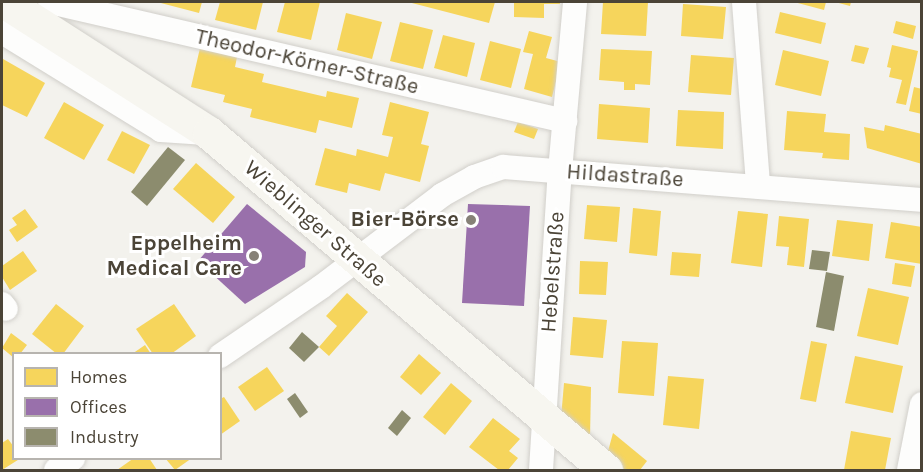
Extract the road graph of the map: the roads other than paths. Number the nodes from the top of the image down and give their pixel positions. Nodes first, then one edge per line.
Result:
1 (5, 2) edge
2 (50, 2) edge
3 (575, 2) edge
4 (744, 2) edge
5 (2, 32) edge
6 (565, 121) junction
7 (209, 133) junction
8 (560, 171) junction
9 (758, 186) junction
10 (921, 200) edge
11 (355, 259) junction
12 (222, 355) edge
13 (921, 404) edge
14 (543, 417) junction
15 (72, 460) edge
16 (56, 471) edge
17 (541, 471) edge
18 (606, 471) edge
19 (909, 471) edge

1 - 7 street, Wieblinger Straße
2 - 6 street, Theodor-Körner-Straße
3 - 6 street, Hebelstraße
4 - 9 street
5 - 7 street
6 - 8 street, Hebelstraße
7 - 11 street, Wieblinger Straße
8 - 9 street, Hildastraße
8 - 11 street, Hildastraße
8 - 14 street, Hebelstraße
9 - 10 street, Hildastraße
11 - 12 street, Hildastraße
11 - 14 street, Wieblinger Straße
13 - 19 street
14 - 17 street, Hebelstraße
14 - 18 street, Wieblinger Straße
15 - 16 street

